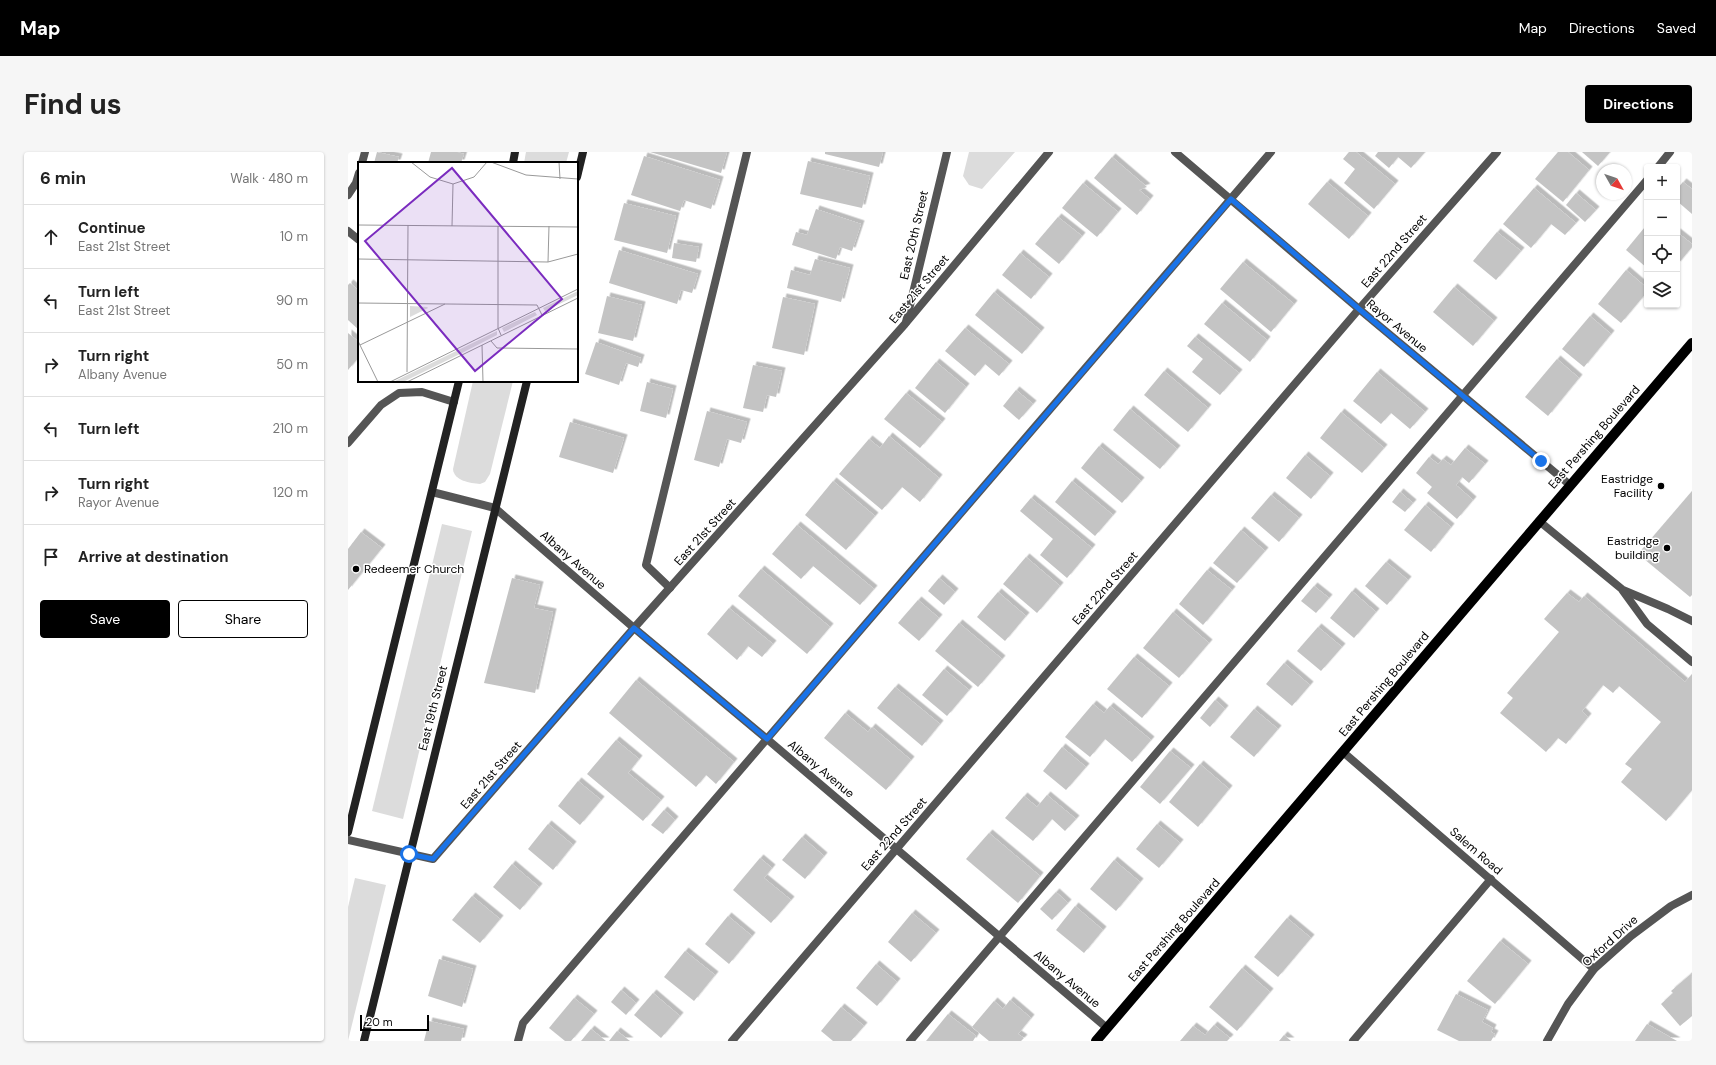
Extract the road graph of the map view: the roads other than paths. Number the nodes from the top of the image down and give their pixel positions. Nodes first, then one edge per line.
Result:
1 (365, 152) edge
2 (515, 152) edge
3 (583, 152) edge
4 (747, 152) edge
5 (946, 152) edge
6 (1049, 152) edge
7 (1174, 152) edge
8 (1271, 152) edge
9 (1497, 152) edge
10 (1670, 152) edge
11 (362, 162) edge
12 (513, 162) edge
13 (1660, 164) edge
14 (578, 173) edge
15 (358, 176) edge
16 (1644, 184) edge
17 (348, 195) edge
18 (1231, 199) junction
19 (348, 231) edge
20 (358, 239) edge
21 (1359, 309) junction
22 (905, 324) junction
23 (1692, 343) edge
24 (459, 382) edge
25 (527, 382) edge
26 (1462, 396) junction
27 (454, 402) junction
28 (348, 443) edge
29 (1570, 485) junction
30 (432, 492) junction
31 (496, 508) junction
32 (1539, 521) junction
33 (670, 588) junction
34 (1623, 590) junction
35 (1692, 621) edge
36 (634, 628) junction
37 (1692, 662) edge
38 (767, 739) junction
39 (1343, 752) junction
40 (348, 832) edge
41 (348, 840) edge
42 (897, 849) junction
43 (409, 854) junction
44 (1491, 879) junction
45 (1692, 895) edge
46 (998, 936) junction
47 (1594, 968) junction
48 (1107, 1028) junction
49 (364, 1041) edge
50 (518, 1041) edge
51 (732, 1041) edge
52 (910, 1041) edge
53 (1096, 1041) edge
54 (1353, 1041) edge
55 (1547, 1041) edge

1 - 11 street
2 - 12 main road
3 - 14 main road
4 - 33 street
5 - 22 street, East 20th Street
6 - 22 street, East 21st Street
7 - 18 street, Rayor Avenue
8 - 18 street
9 - 21 street, East 22nd Street
10 - 13 street
15 - 17 street
16 - 26 street
18 - 21 street, Rayor Avenue
18 - 38 street
19 - 20 street
21 - 26 street, Rayor Avenue
21 - 42 street, East 22nd Street
22 - 33 street, East 21st Street
23 - 29 main road, East Pershing Boulevard
24 - 27 main road
25 - 31 main road, East 19th Street
26 - 29 street, Rayor Avenue
26 - 46 street
27 - 28 street
27 - 30 main road
29 - 32 main road, East Pershing Boulevard
30 - 31 street, Albany Avenue
30 - 40 main road
31 - 36 street, Albany Avenue
31 - 43 main road, East 19th Street
32 - 34 street
32 - 39 main road, East Pershing Boulevard
33 - 36 street, East 21st Street
34 - 35 street
34 - 37 street
36 - 38 street, Albany Avenue
36 - 43 street, East 21st Street
38 - 42 street, Albany Avenue
38 - 50 street
39 - 44 street, Salem Road
39 - 48 main road, East Pershing Boulevard
41 - 43 street, East 21st Street
42 - 46 street, Albany Avenue
42 - 51 street, East 22nd Street
43 - 49 main road, East 19th Street
44 - 47 street, Salem Road
44 - 54 street
45 - 47 street, Oxford Drive
46 - 48 street, Albany Avenue
46 - 52 street
47 - 55 street, Oxford Drive
48 - 53 main road, East Pershing Boulevard

